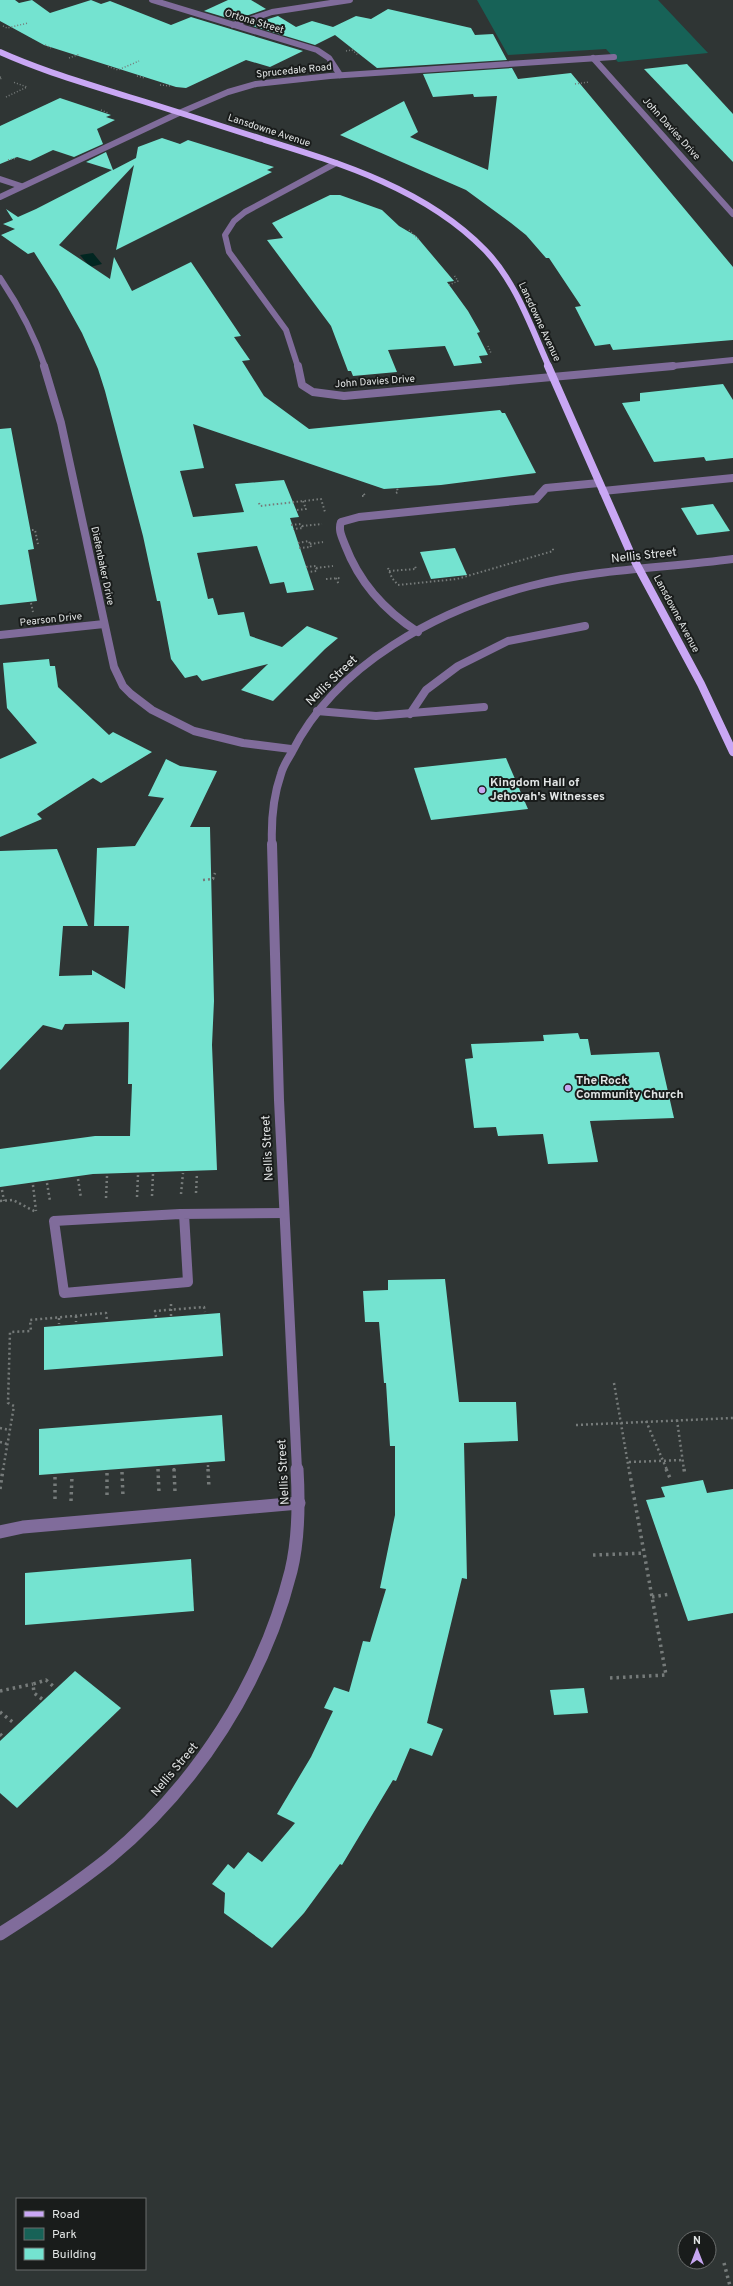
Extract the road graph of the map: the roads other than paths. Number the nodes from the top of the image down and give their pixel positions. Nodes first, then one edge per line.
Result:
1 (152, 0) edge
2 (350, 0) edge
3 (233, 25) junction
4 (0, 52) edge
5 (614, 57) dead end
6 (593, 58) junction
7 (340, 75) junction
8 (179, 113) junction
9 (336, 163) junction
10 (0, 179) edge
11 (21, 186) junction
12 (0, 197) edge
13 (733, 214) edge
14 (0, 278) edge
15 (733, 360) edge
16 (553, 378) junction
17 (733, 478) edge
18 (600, 483) junction
19 (603, 491) junction
20 (733, 559) edge
21 (641, 570) junction
22 (104, 624) junction
23 (585, 626) dead end
24 (418, 632) junction
25 (0, 635) edge
26 (484, 708) dead end
27 (317, 711) junction
28 (410, 714) junction
29 (291, 749) junction
30 (733, 752) edge
31 (284, 1212) junction
32 (184, 1214) junction
33 (299, 1503) junction
34 (0, 1532) edge
35 (0, 1934) edge

1 - 3 street, Ortona Street
2 - 3 street
3 - 7 street, Ortona Street
4 - 8 main road, Lansdowne Avenue
5 - 6 street, Sprucedale Road
6 - 7 street, Sprucedale Road
6 - 13 street, John Davies Drive
7 - 8 street, Sprucedale Road
8 - 9 main road, Lansdowne Avenue
8 - 11 street, Sprucedale Road
9 - 16 main road, Lansdowne Avenue
9 - 16 street, John Davies Drive
10 - 11 street
11 - 12 street, Sprucedale Road
14 - 22 street, Diefenbaker Drive
15 - 16 street, John Davies Drive
16 - 18 main road, Lansdowne Avenue
17 - 19 street
18 - 19 main road, Lansdowne Avenue
18 - 24 street
19 - 21 main road, Lansdowne Avenue
20 - 21 street, Nellis Street
21 - 24 street, Nellis Street
21 - 30 main road, Lansdowne Avenue
22 - 25 street, Pearson Drive
22 - 29 street, Diefenbaker Drive
23 - 28 street
24 - 27 street, Nellis Street
26 - 28 street
27 - 28 street
27 - 29 street, Nellis Street
29 - 31 street, Nellis Street
31 - 32 street
31 - 33 street, Nellis Street
32 - 32 street
33 - 34 street
33 - 35 street, Nellis Street

